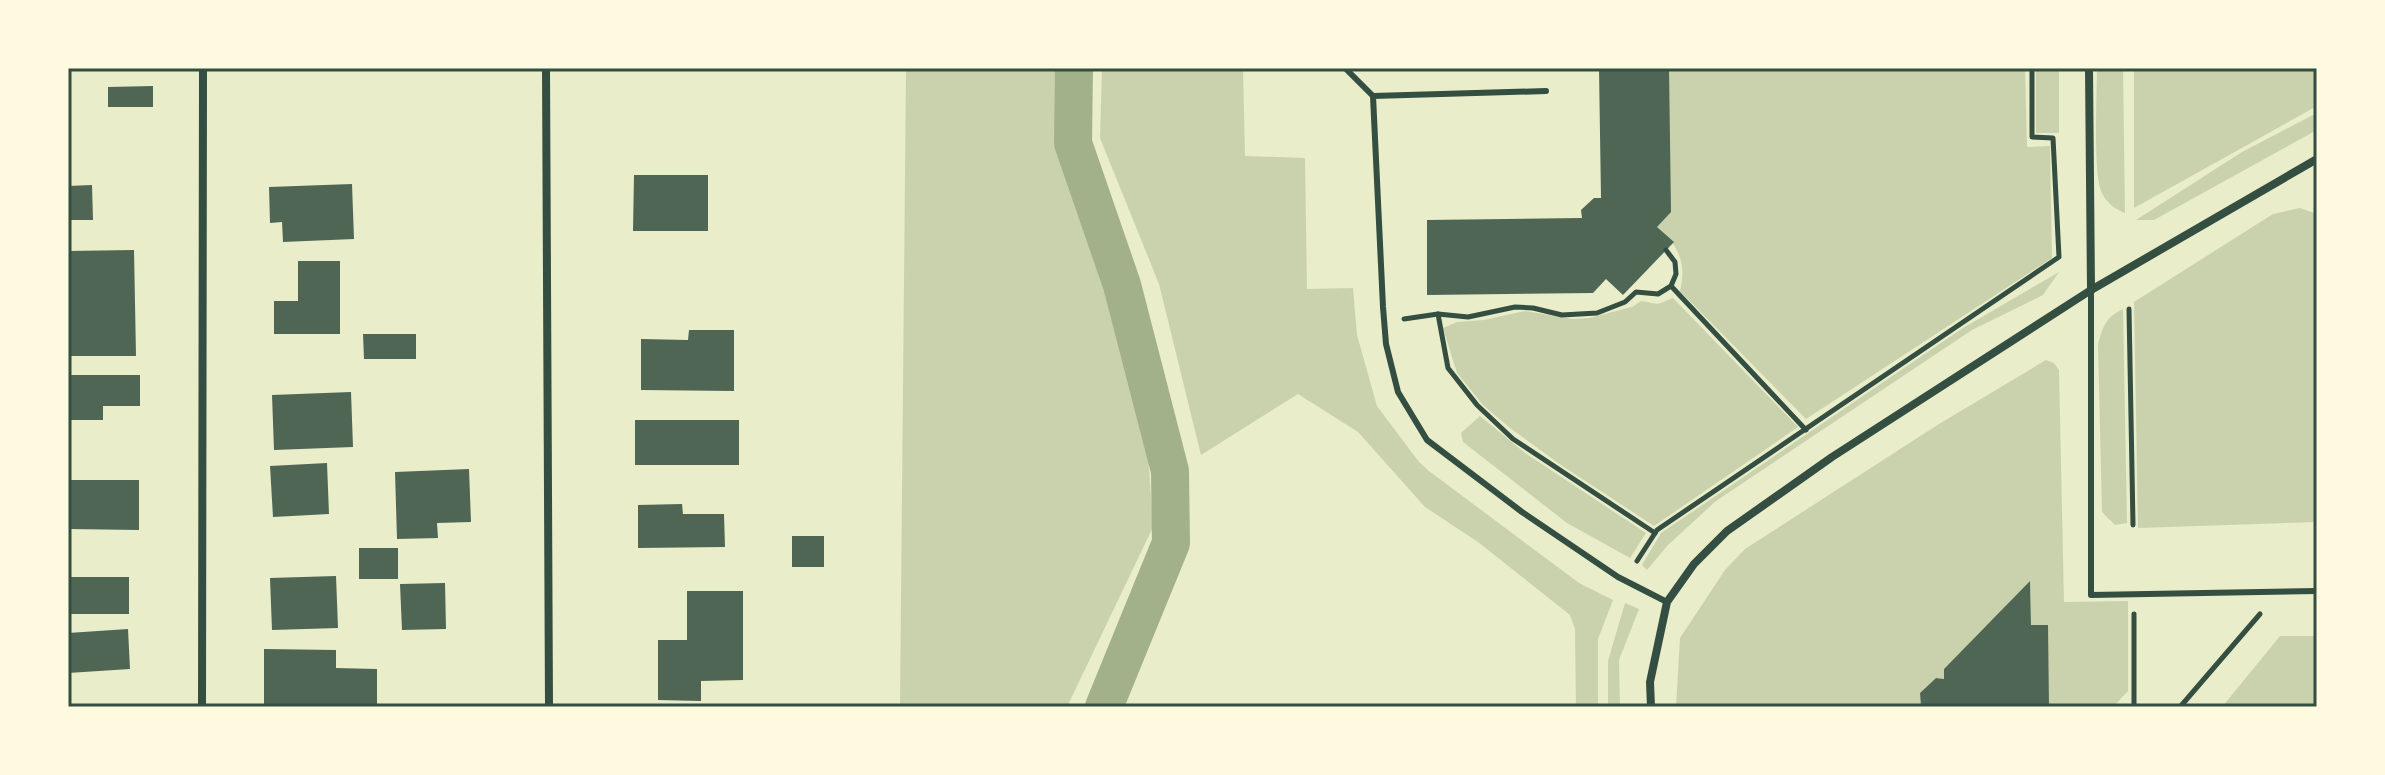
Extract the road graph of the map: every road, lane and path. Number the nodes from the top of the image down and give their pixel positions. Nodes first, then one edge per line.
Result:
1 (203, 68) edge
2 (546, 68) edge
3 (1345, 68) edge
4 (2032, 68) edge
5 (2089, 68) edge
6 (1546, 91) dead end
7 (1373, 96) junction
8 (2317, 159) edge
9 (1666, 250) dead end
10 (1671, 286) junction
11 (2091, 290) junction
12 (2129, 309) dead end
13 (1438, 314) junction
14 (1385, 322) junction
15 (1806, 430) junction
16 (2133, 525) dead end
17 (1655, 533) junction
18 (1637, 561) dead end
19 (2279, 591) junction
20 (2317, 591) edge
21 (1667, 602) junction
22 (2134, 605) dead end
23 (202, 707) edge
24 (549, 707) edge
25 (1651, 707) edge
26 (2134, 707) edge
27 (2180, 707) edge

1 - 23 street
2 - 24 street
3 - 7 lane
4 - 15 path
5 - 11 street
6 - 7 lane
7 - 14 lane
8 - 11 street
9 - 10 path
10 - 13 path
10 - 15 path
11 - 19 lane
11 - 21 street
12 - 16 path
13 - 14 path
13 - 17 path
14 - 21 lane
15 - 17 path
17 - 18 path
19 - 20 lane
19 - 27 path
21 - 25 street
22 - 26 path

